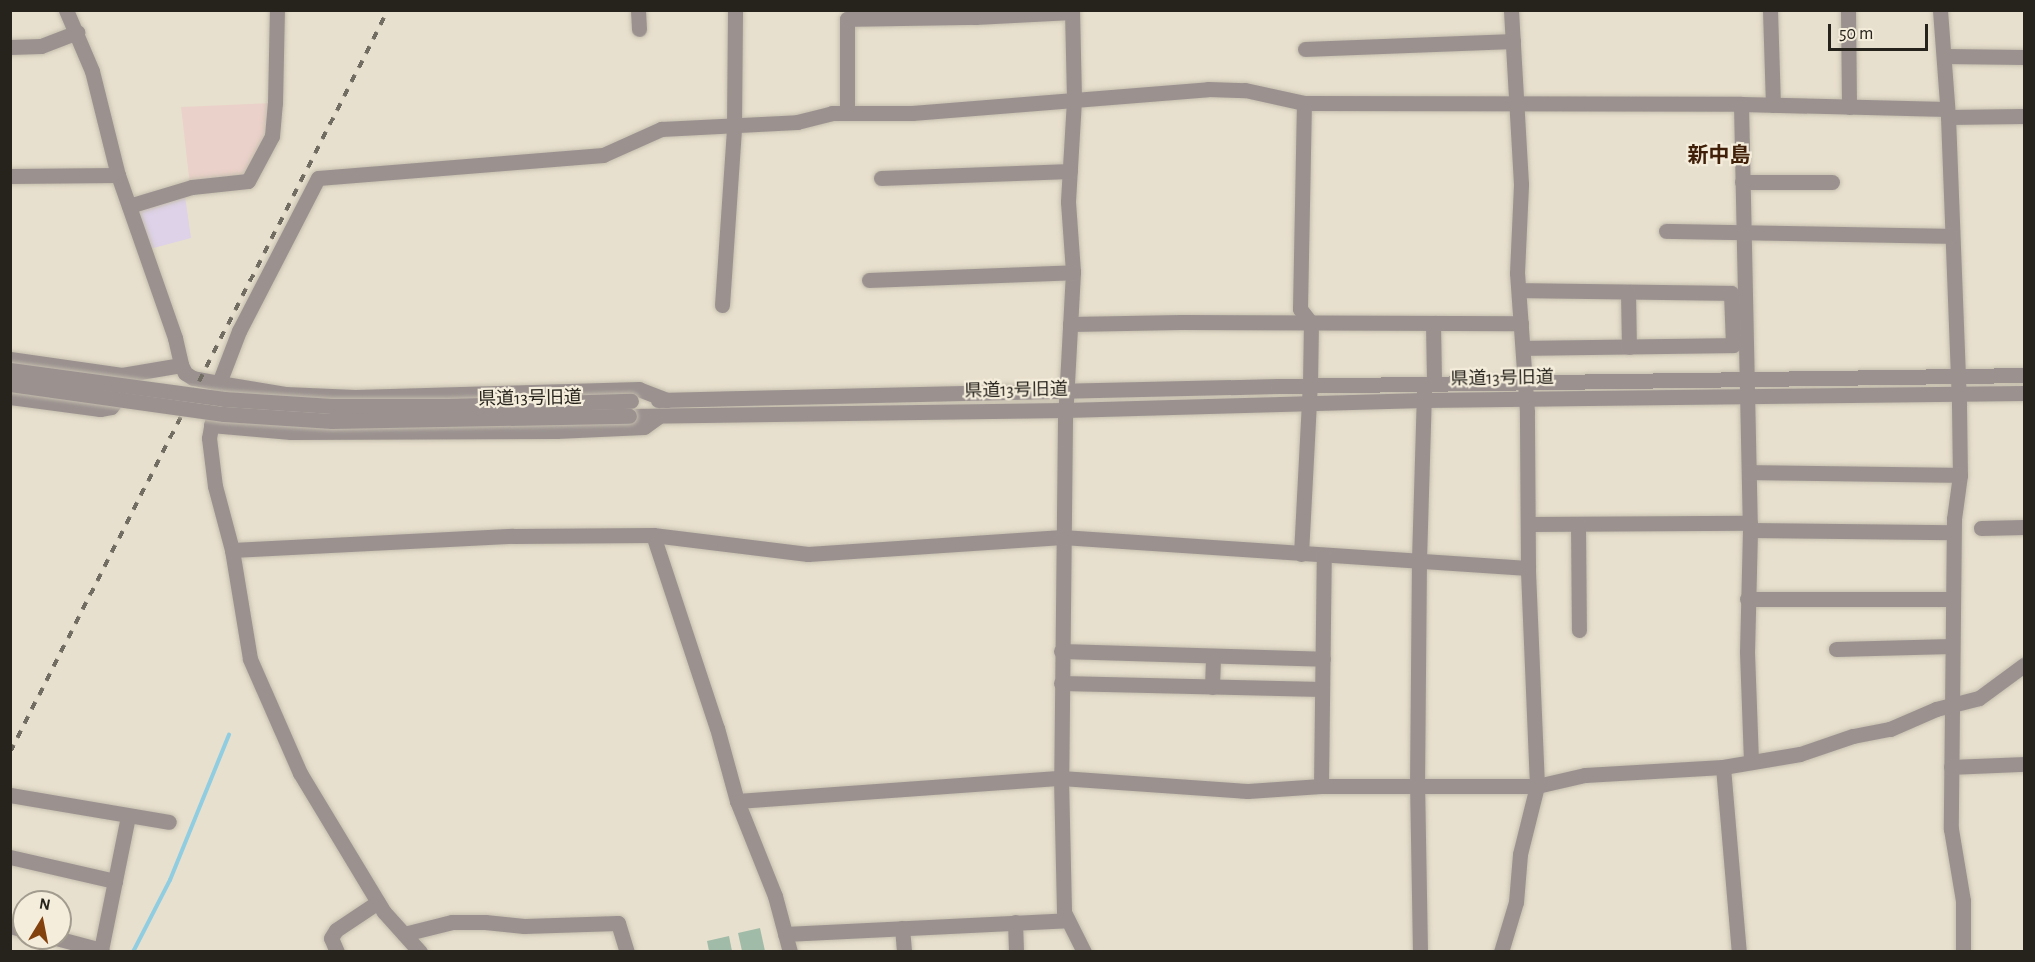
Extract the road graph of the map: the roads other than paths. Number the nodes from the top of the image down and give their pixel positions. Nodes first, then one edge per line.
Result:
1 (66, 10) edge
2 (277, 10) edge
3 (638, 10) edge
4 (735, 10) edge
5 (1511, 10) edge
6 (1770, 10) edge
7 (1848, 10) edge
8 (1940, 10) edge
9 (1072, 11) edge
10 (974, 14) edge
11 (860, 15) edge
12 (639, 29) dead end
13 (76, 32) junction
14 (1513, 41) junction
15 (10, 47) edge
16 (1305, 49) dead end
17 (1944, 56) junction
18 (2025, 57) edge
19 (1074, 100) junction
20 (1304, 104) junction
21 (1515, 104) junction
22 (1741, 104) junction
23 (1773, 105) junction
24 (1849, 107) junction
25 (847, 112) junction
26 (1947, 113) junction
27 (2025, 116) edge
28 (734, 127) junction
29 (1070, 171) junction
30 (118, 175) junction
31 (10, 176) edge
32 (881, 178) dead end
33 (1742, 182) junction
34 (1832, 182) dead end
35 (129, 206) junction
36 (1666, 231) dead end
37 (1743, 233) junction
38 (1950, 236) junction
39 (1073, 272) junction
40 (869, 280) dead end
41 (1519, 290) junction
42 (1628, 292) junction
43 (722, 306) dead end
44 (1311, 323) junction
45 (1433, 323) junction
46 (1521, 323) junction
47 (1070, 324) junction
48 (1629, 347) junction
49 (1524, 348) junction
50 (10, 359) edge
51 (181, 365) junction
52 (10, 370) edge
53 (123, 375) junction
54 (2025, 375) edge
55 (1957, 376) junction
56 (1748, 378) junction
57 (1526, 382) junction
58 (219, 383) junction
59 (10, 384) edge
60 (1429, 384) junction
61 (1310, 385) junction
62 (1065, 391) junction
63 (1958, 393) junction
64 (2025, 393) edge
65 (1748, 395) junction
66 (10, 397) edge
67 (1527, 399) junction
68 (667, 400) junction
69 (1424, 400) junction
70 (1310, 403) junction
71 (630, 409) junction
72 (1065, 410) junction
73 (659, 416) junction
74 (211, 425) junction
75 (1749, 472) junction
76 (1960, 475) junction
77 (1528, 524) junction
78 (1578, 524) junction
79 (1750, 526) junction
80 (2025, 527) edge
81 (1981, 528) dead end
82 (1953, 532) junction
83 (653, 535) junction
84 (1062, 537) junction
85 (232, 549) junction
86 (1301, 554) junction
87 (1324, 555) junction
88 (1419, 560) junction
89 (1528, 568) junction
90 (1747, 599) junction
91 (1952, 599) junction
92 (1579, 630) dead end
93 (1952, 646) junction
94 (1836, 649) dead end
95 (1061, 651) junction
96 (1213, 656) junction
97 (1323, 659) junction
98 (2025, 665) edge
99 (1061, 683) junction
100 (1212, 687) junction
101 (1322, 689) junction
102 (1953, 706) junction
103 (1751, 761) junction
104 (2025, 764) edge
105 (1723, 767) junction
106 (1952, 767) junction
107 (1061, 778) junction
108 (1321, 786) junction
109 (1536, 786) junction
110 (1417, 787) junction
111 (10, 795) edge
112 (737, 801) junction
113 (128, 816) junction
114 (169, 822) dead end
115 (10, 857) edge
116 (115, 881) junction
117 (378, 902) junction
118 (1068, 920) junction
119 (1015, 922) junction
120 (902, 928) junction
121 (404, 934) junction
122 (785, 934) junction
123 (72, 942) edge
124 (337, 951) edge
125 (420, 951) edge
126 (627, 951) edge
127 (790, 951) edge
128 (904, 951) edge
129 (1016, 951) edge
130 (1084, 951) edge
131 (1420, 951) edge
132 (1501, 951) edge
133 (1739, 951) edge
134 (1963, 951) edge

1 - 13 street
2 - 35 street
3 - 12 street
4 - 28 street
5 - 14 street
6 - 23 street
7 - 24 street
8 - 17 street
9 - 10 street
9 - 19 street
10 - 11 street
11 - 25 street
13 - 15 street
13 - 30 street
14 - 16 street
14 - 21 street
17 - 18 street
17 - 26 street
19 - 20 street
19 - 25 street
19 - 29 street
20 - 21 street
20 - 44 street
21 - 22 street
21 - 41 street
22 - 23 street
22 - 33 street
23 - 24 street
24 - 26 street
25 - 28 street
26 - 27 street
26 - 38 street
28 - 43 street
28 - 58 street
29 - 32 street
29 - 39 street
30 - 31 street
30 - 35 street
33 - 34 street
33 - 37 street
35 - 51 street
36 - 37 street
37 - 38 street
37 - 56 street
38 - 55 street
39 - 40 street
39 - 47 street
41 - 42 street
41 - 46 street
42 - 48 street
42 - 48 street
44 - 45 street
44 - 47 street
44 - 61 street
45 - 46 street
45 - 60 street
46 - 49 street
47 - 62 street
48 - 49 street
49 - 57 street
50 - 53 street
51 - 53 street
51 - 58 street
52 - 71 street, 県道13号旧道, bridge
53 - 66 street
54 - 55 street, 県道13号旧道
55 - 56 street, 県道13号旧道
55 - 63 street
56 - 57 street, 県道13号旧道
56 - 65 street
57 - 60 street, 県道13号旧道
57 - 67 street
58 - 68 street
58 - 74 street
59 - 71 street, 県道13号旧道, bridge
60 - 61 street, 県道13号旧道
60 - 69 street
61 - 62 street, 県道13号旧道
61 - 70 street
62 - 68 street, 県道13号旧道
62 - 72 street
63 - 64 street, 県道13号旧道
63 - 65 street, 県道13号旧道
63 - 76 street
65 - 67 street, 県道13号旧道
65 - 75 street
67 - 69 street, 県道13号旧道
67 - 77 street
68 - 71 street, 県道13号旧道
69 - 70 street, 県道13号旧道
69 - 88 street
70 - 72 street, 県道13号旧道
70 - 86 street
71 - 73 street, 県道13号旧道
72 - 73 street, 県道13号旧道
72 - 84 street
73 - 74 street
74 - 85 street
75 - 76 street
75 - 79 street
76 - 82 street
77 - 78 street
77 - 89 street
78 - 79 street
78 - 92 street
79 - 82 street
79 - 90 street
80 - 81 street
82 - 91 street
83 - 84 street
83 - 85 street
83 - 112 street
84 - 86 street
84 - 95 street
85 - 117 street
86 - 87 street
87 - 88 street
87 - 97 street
88 - 89 street
88 - 110 street
89 - 109 street
90 - 91 street
90 - 103 street
91 - 93 street
93 - 94 street
93 - 102 street
95 - 96 street
95 - 99 street
96 - 97 street
96 - 100 street
97 - 101 street
98 - 102 street
99 - 100 street
99 - 107 street
100 - 101 street
101 - 108 street
102 - 103 street
102 - 106 street
103 - 105 street
104 - 106 street
105 - 109 street
105 - 133 street
106 - 134 street
107 - 108 street
107 - 112 street
107 - 118 street
108 - 110 street
109 - 110 street
109 - 132 street
110 - 131 street
111 - 113 street
112 - 122 street
113 - 114 street
113 - 116 street
115 - 116 street
116 - 123 street
117 - 121 street
117 - 124 street
118 - 119 street
118 - 130 street
119 - 120 street
119 - 129 street
120 - 122 street
120 - 128 street
121 - 125 street
121 - 126 street
122 - 127 street

